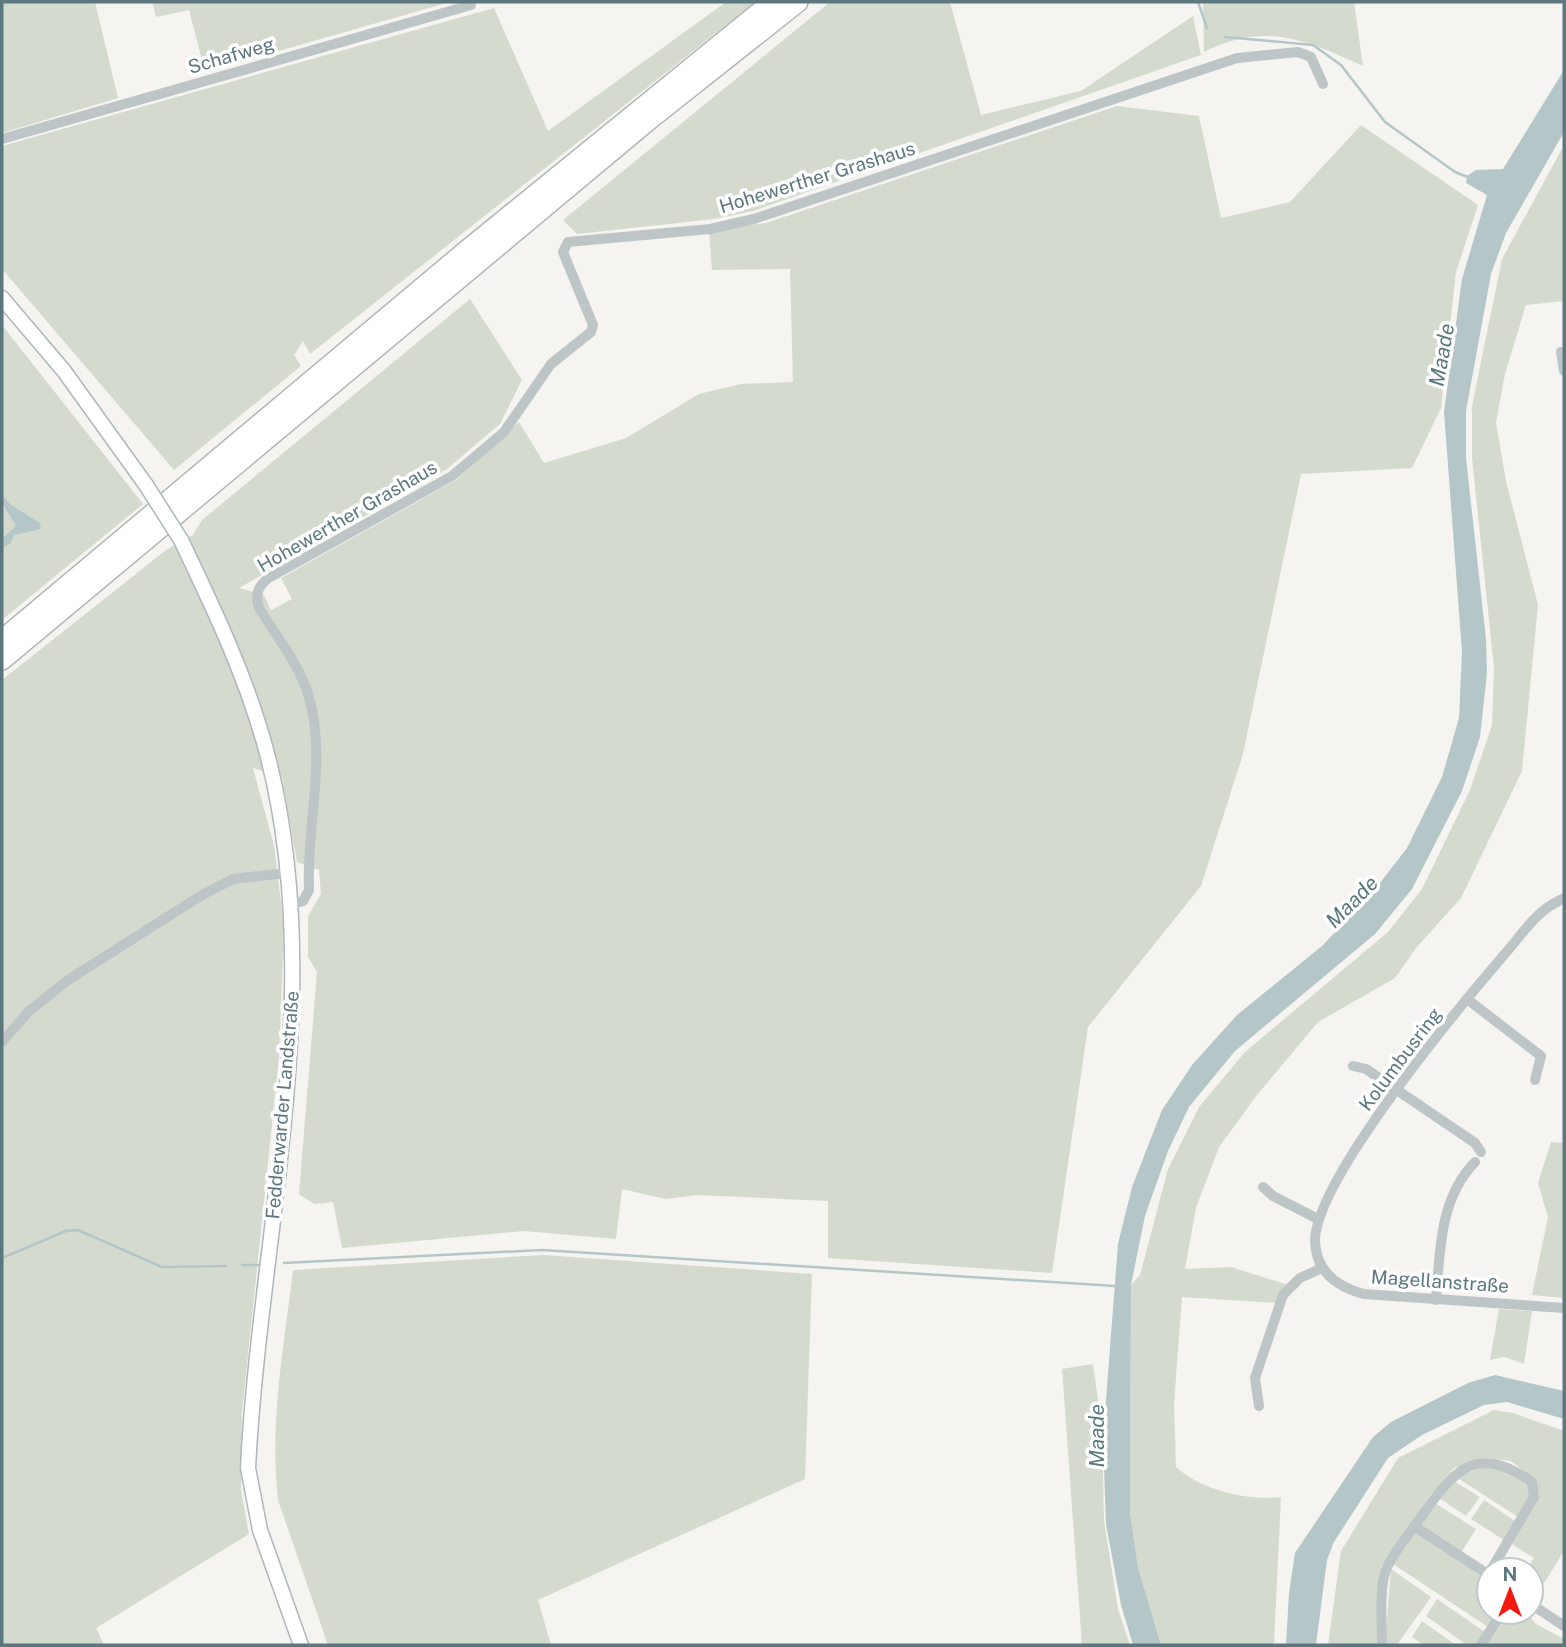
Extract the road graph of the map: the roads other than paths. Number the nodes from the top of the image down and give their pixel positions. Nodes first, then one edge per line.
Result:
1 (772, 2) edge
2 (798, 2) edge
3 (470, 3) edge
4 (1323, 84) dead end
5 (2, 139) edge
6 (2, 298) edge
7 (1564, 352) edge
8 (1564, 371) edge
9 (2, 640) edge
10 (2, 660) edge
11 (286, 873) junction
12 (1564, 898) edge
13 (289, 905) junction
14 (1467, 999) junction
15 (2, 1042) edge
16 (1353, 1066) dead end
17 (1535, 1080) dead end
18 (1396, 1091) junction
19 (1263, 1187) dead end
20 (1318, 1219) junction
21 (1322, 1268) junction
22 (1436, 1300) junction
23 (1564, 1308) edge
24 (1259, 1406) dead end
25 (1415, 1526) junction
26 (1499, 1556) edge
27 (1475, 1564) edge
28 (1545, 1613) edge
29 (1493, 1626) edge
30 (1564, 1626) edge
31 (302, 1645) edge
32 (1382, 1645) edge
33 (1481, 1645) edge

1 - 9 highway
2 - 10 highway
3 - 5 street, Schafweg
4 - 13 street, Hohewerther Grashaus
6 - 11 street, Fedderwarder Landstraße, bridge
7 - 8 street
11 - 13 street, Fedderwarder Landstraße
11 - 15 street
12 - 14 street, Kolumbusring
13 - 31 street, Fedderwarder Landstraße
14 - 17 street
14 - 18 street, Kolumbusring
16 - 18 street
18 - 20 street, Kolumbusring
18 - 22 street
19 - 20 street
20 - 21 street, Kolumbusring
21 - 22 street, Magellanstraße
21 - 24 street
22 - 23 street, Magellanstraße
25 - 26 street
25 - 27 street
25 - 32 street
28 - 30 street
29 - 33 street

